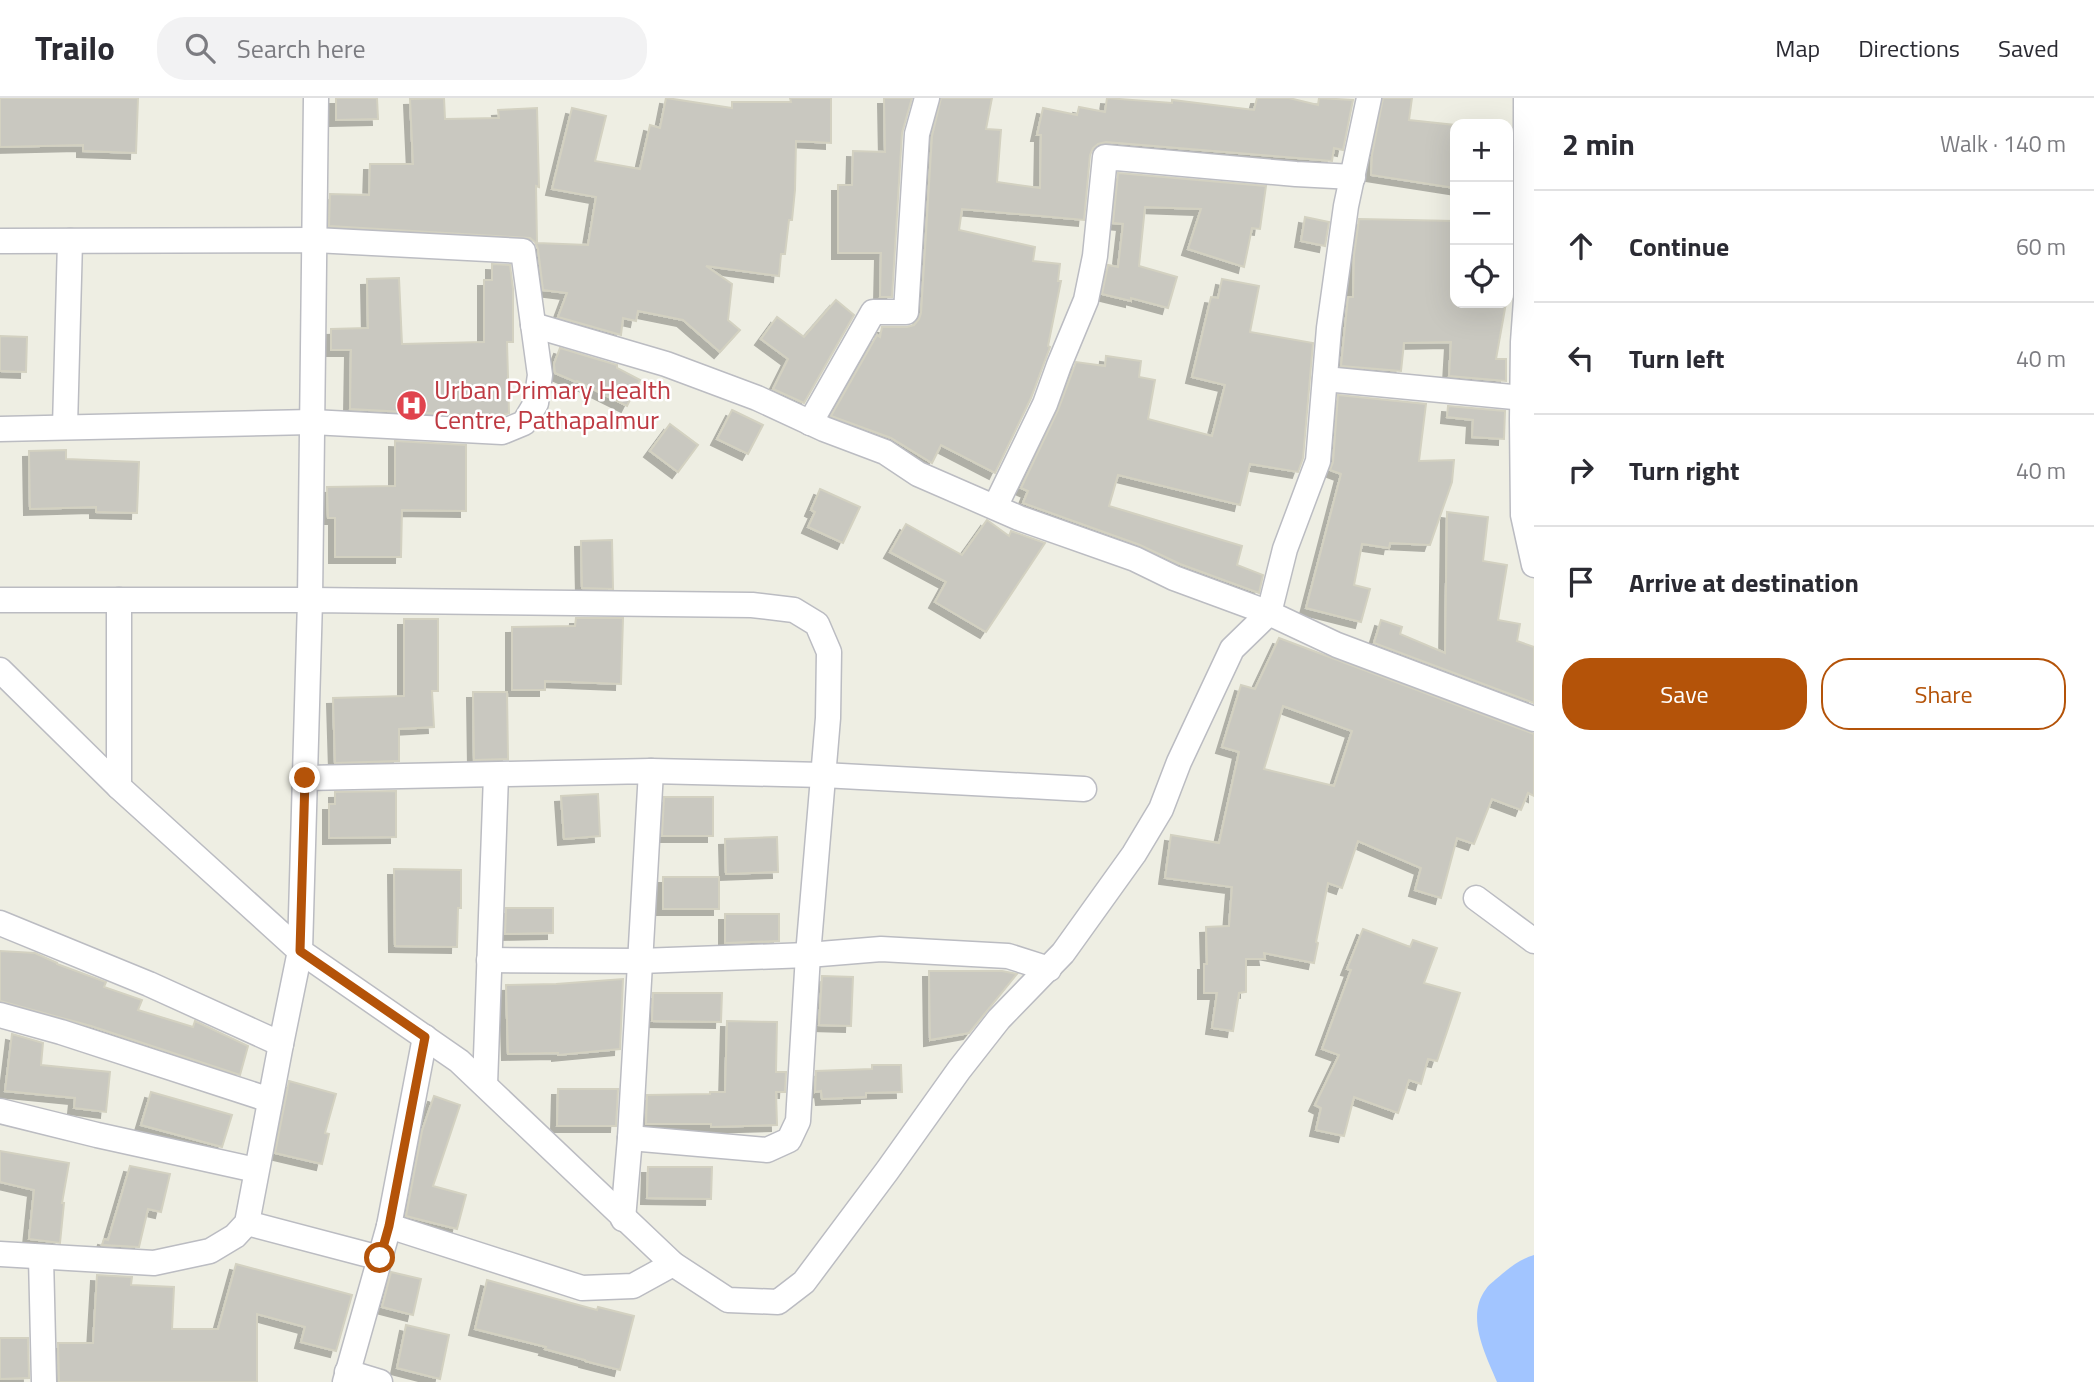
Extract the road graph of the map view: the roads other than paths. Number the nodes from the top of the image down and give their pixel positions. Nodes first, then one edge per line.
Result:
1 (316, 98) edge
2 (927, 98) edge
3 (1369, 98) edge
4 (1526, 98) edge
5 (1530, 176) edge
6 (1353, 177) junction
7 (315, 240) junction
8 (0, 241) edge
9 (70, 241) junction
10 (1530, 301) edge
11 (533, 325) junction
12 (1325, 379) junction
13 (1528, 399) edge
14 (312, 422) junction
15 (810, 423) junction
16 (65, 428) junction
17 (0, 429) edge
18 (995, 507) junction
19 (1534, 565) edge
20 (0, 600) edge
21 (120, 600) junction
22 (310, 600) junction
23 (1269, 613) junction
24 (0, 670) edge
25 (1534, 719) edge
26 (651, 771) junction
27 (496, 775) junction
28 (823, 775) junction
29 (305, 778) junction
30 (119, 788) junction
31 (1084, 789) dead end
32 (1476, 898) dead end
33 (0, 923) edge
34 (1534, 941) edge
35 (300, 951) junction
36 (808, 955) junction
37 (489, 960) junction
38 (640, 961) junction
39 (1049, 969) junction
40 (0, 1015) edge
41 (425, 1037) junction
42 (281, 1044) junction
43 (485, 1085) junction
44 (270, 1100) junction
45 (0, 1111) edge
46 (631, 1138) junction
47 (256, 1170) junction
48 (623, 1219) junction
49 (247, 1223) junction
50 (389, 1226) junction
51 (0, 1254) edge
52 (41, 1257) junction
53 (380, 1258) junction
54 (673, 1264) junction
55 (346, 1377) edge
56 (44, 1382) edge
57 (380, 1382) edge

1 - 7 street
2 - 15 street
3 - 6 street
4 - 5 street
5 - 10 street
6 - 12 street
6 - 18 street
7 - 9 street
7 - 11 street
7 - 14 street
8 - 9 street
9 - 16 street
10 - 13 street
11 - 14 street
11 - 15 street
12 - 13 street
12 - 23 street
13 - 19 street
14 - 16 street
14 - 22 street
15 - 18 street
16 - 17 street
18 - 23 street
20 - 21 street
21 - 22 street
21 - 30 street
22 - 28 street
22 - 29 street
23 - 25 street
23 - 39 street
24 - 30 street
26 - 27 street
26 - 28 street
26 - 38 street
27 - 29 street
27 - 37 street
28 - 31 street
28 - 36 street
29 - 35 street
30 - 35 street
32 - 34 street
33 - 42 street
35 - 41 street
35 - 42 street
36 - 38 street
36 - 39 street
36 - 46 street
37 - 38 street
37 - 43 street
38 - 46 street
39 - 54 street
40 - 44 street
41 - 43 street
41 - 50 street
42 - 44 street
43 - 48 street
44 - 47 street
45 - 47 street
46 - 48 street
47 - 49 street
48 - 54 street
49 - 52 street
49 - 53 street
50 - 53 street
50 - 54 street
51 - 52 street
52 - 56 street
53 - 55 street
55 - 57 street

